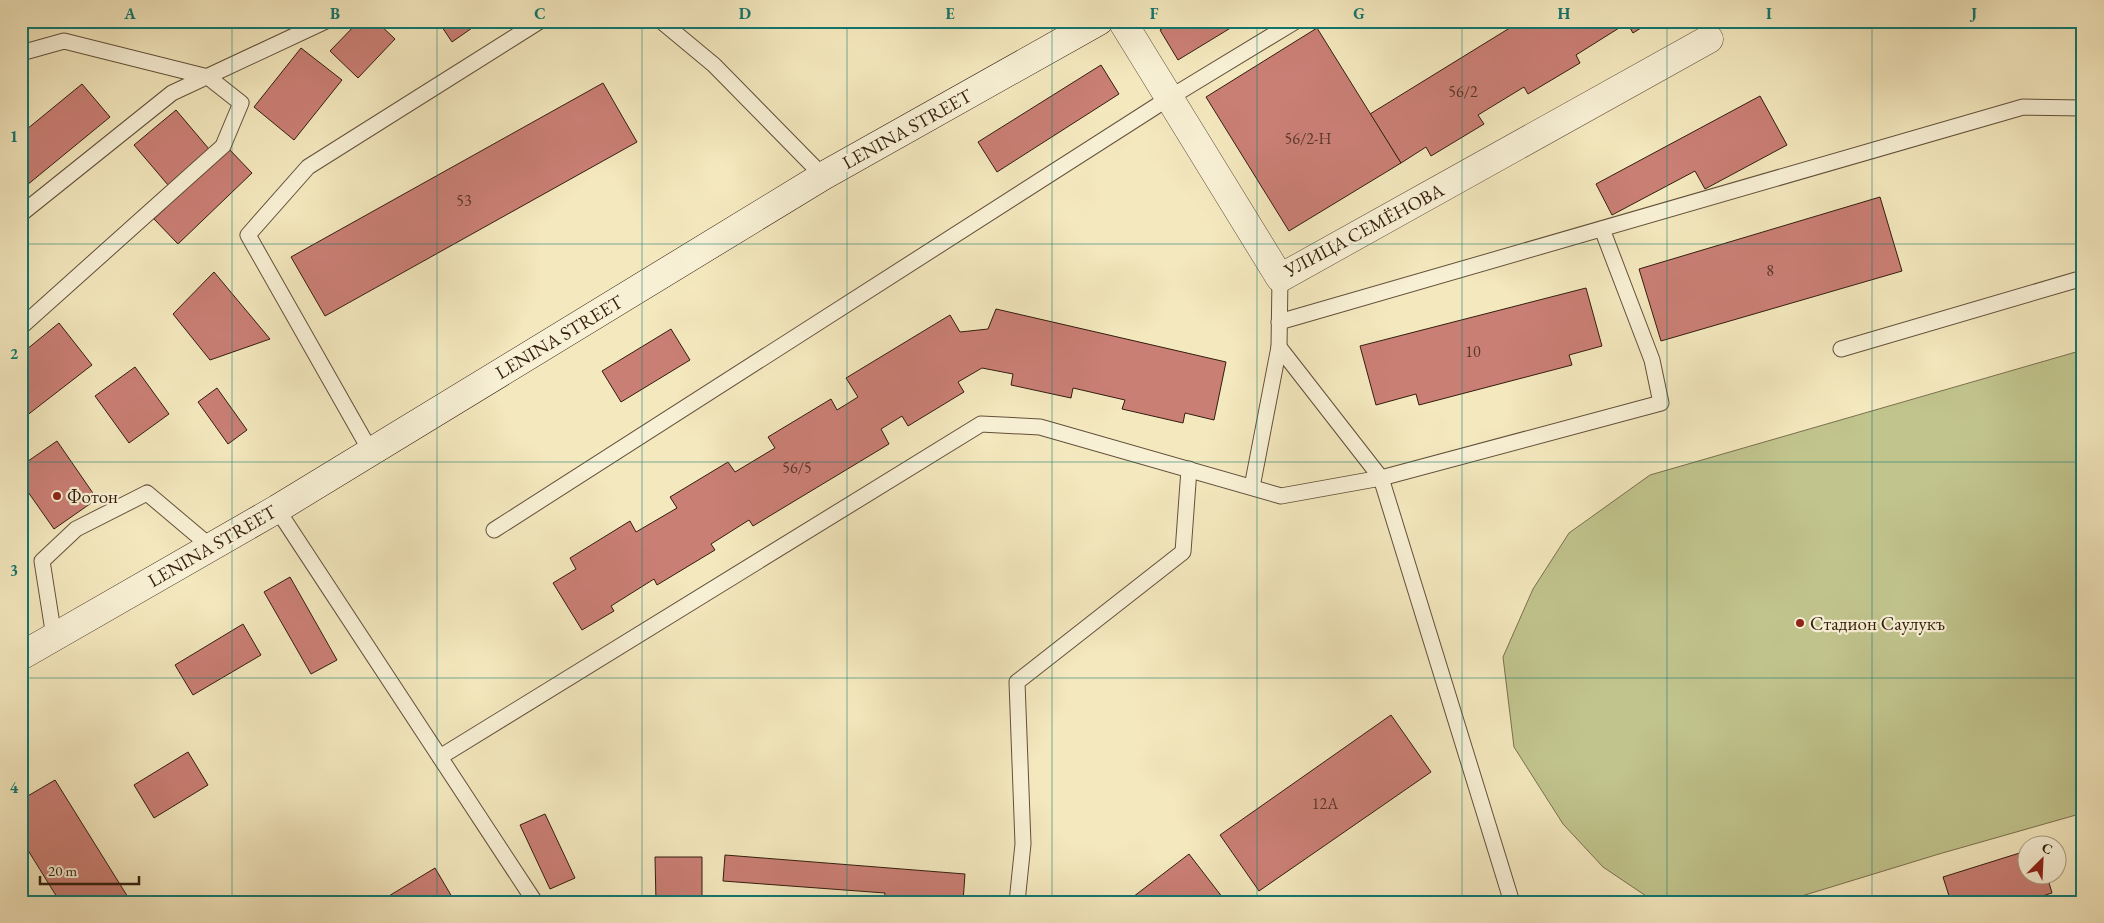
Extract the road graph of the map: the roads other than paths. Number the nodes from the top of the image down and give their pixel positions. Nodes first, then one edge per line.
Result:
1 (326, 21) edge
2 (540, 21) edge
3 (661, 21) edge
4 (1099, 21) edge
5 (1122, 21) edge
6 (1296, 21) edge
7 (1709, 39) dead end
8 (21, 53) edge
9 (208, 77) junction
10 (1169, 98) junction
11 (2083, 108) edge
12 (823, 176) junction
13 (21, 214) edge
14 (1602, 229) junction
15 (1280, 278) junction
16 (2083, 278) edge
17 (1279, 322) junction
18 (21, 327) edge
19 (1279, 347) junction
20 (1841, 350) dead end
21 (371, 452) junction
22 (1189, 470) junction
23 (1381, 478) junction
24 (1252, 487) junction
25 (277, 509) junction
26 (494, 530) dead end
27 (211, 548) junction
28 (54, 637) junction
29 (21, 656) edge
30 (440, 757) junction
31 (535, 902) edge
32 (1017, 902) edge
33 (1509, 902) edge

1 - 9 lane
2 - 21 lane
3 - 12 lane
4 - 12 main road, LENINA STREET
5 - 10 main road, УЛИЦА СЕМЁНОВА
6 - 10 lane
7 - 15 main road, УЛИЦА СЕМЁНОВА
8 - 9 lane
9 - 13 lane
9 - 18 lane
10 - 15 main road, УЛИЦА СЕМЁНОВА
10 - 26 lane
11 - 14 lane
12 - 21 main road, LENINA STREET
14 - 17 lane
14 - 23 lane
15 - 17 lane
16 - 20 lane
17 - 19 lane
19 - 23 lane
19 - 24 lane
21 - 25 main road, LENINA STREET
22 - 24 lane
22 - 30 lane
22 - 32 lane
23 - 24 lane
23 - 33 lane
25 - 27 main road, LENINA STREET
25 - 30 lane
27 - 28 main road, LENINA STREET
27 - 28 lane
28 - 29 main road, LENINA STREET
30 - 31 lane

